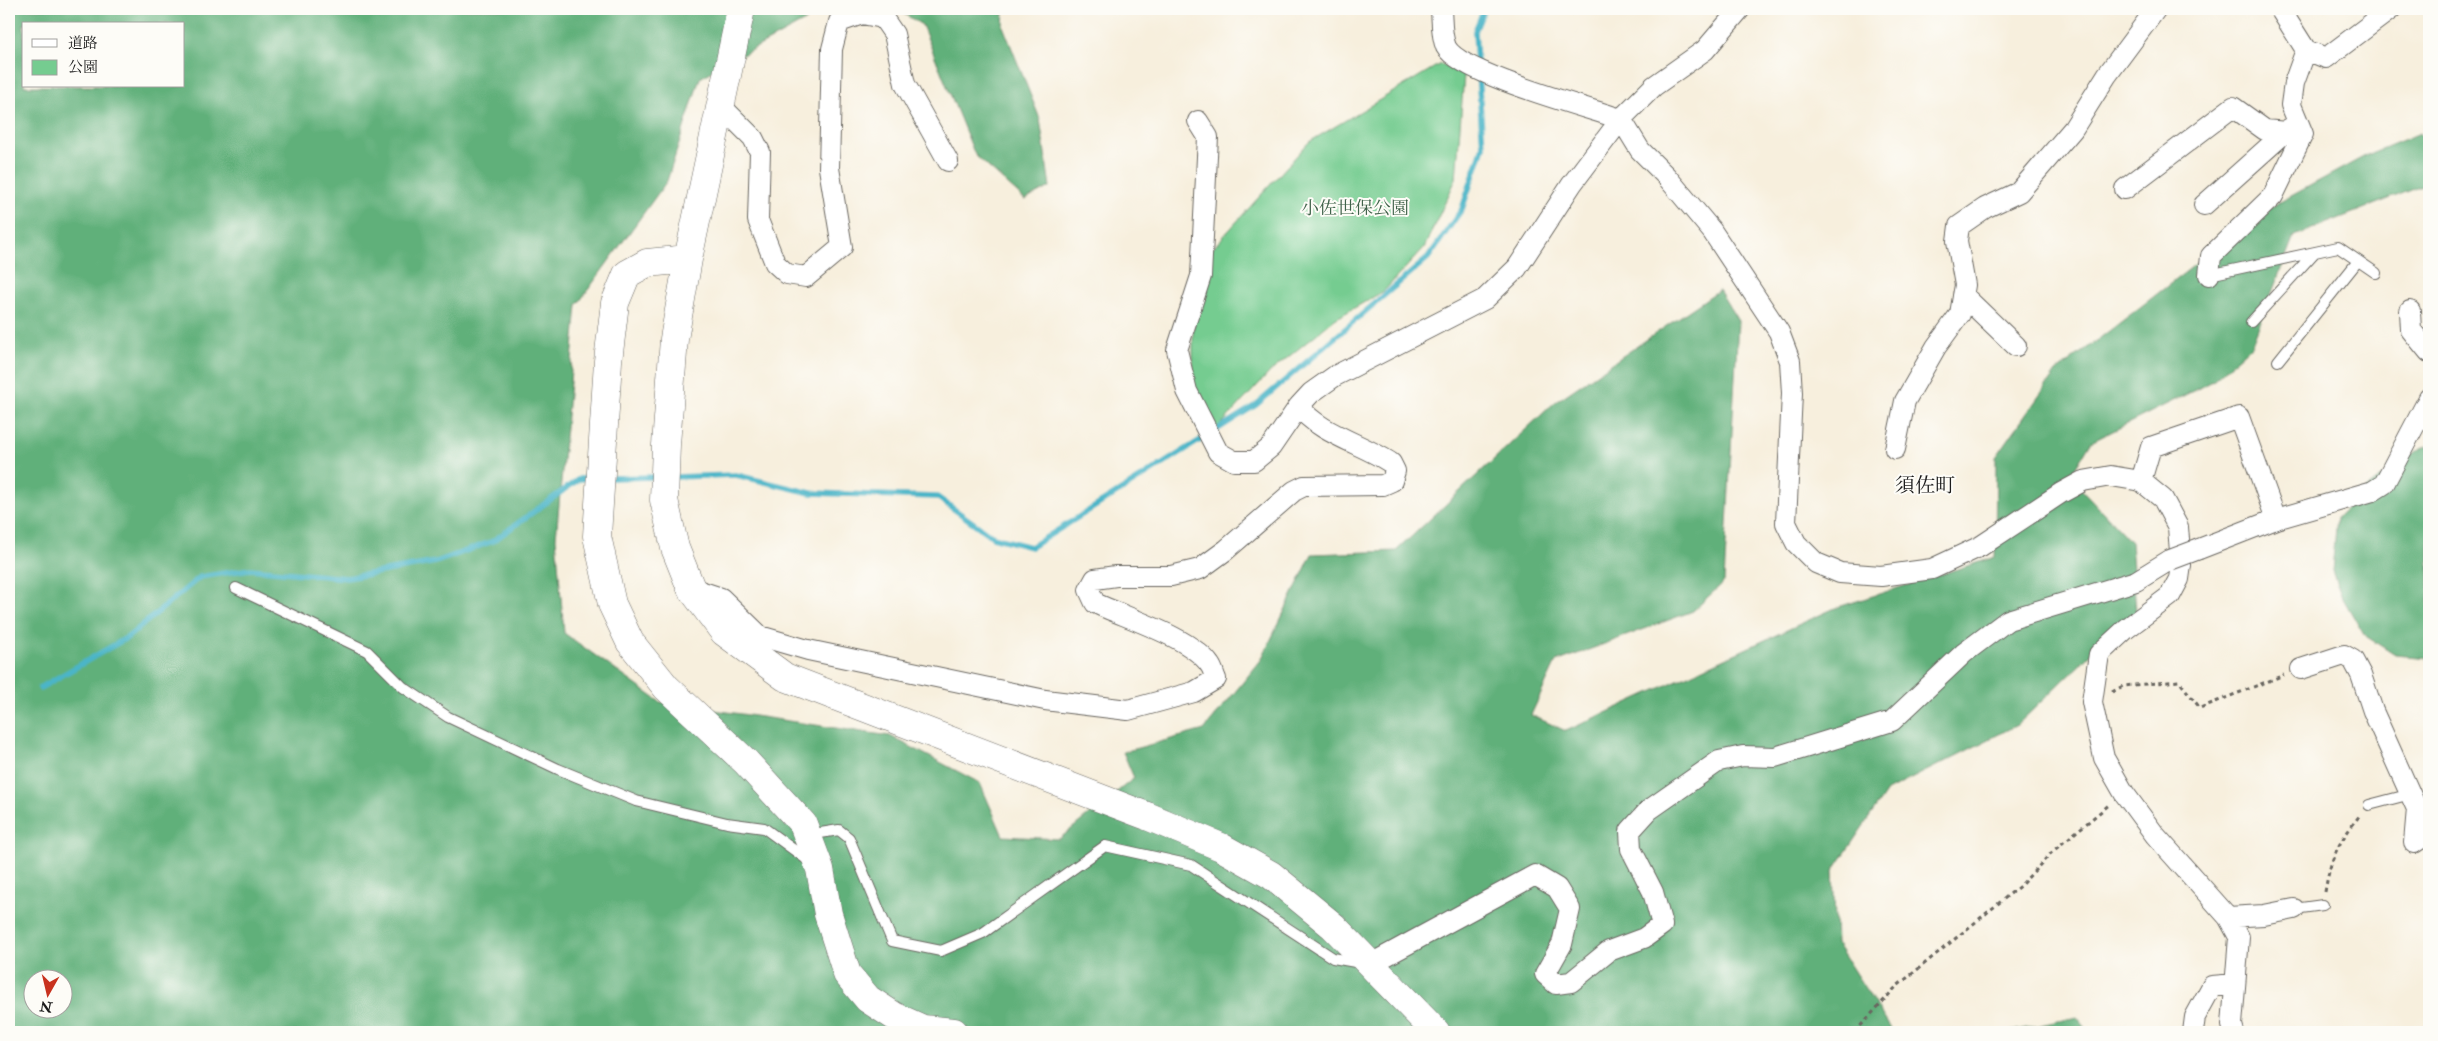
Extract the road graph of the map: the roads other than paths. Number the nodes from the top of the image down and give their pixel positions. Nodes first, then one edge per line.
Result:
1 (742, 9) edge
2 (1441, 9) edge
3 (1740, 9) edge
4 (2156, 9) edge
5 (2280, 9) edge
6 (2391, 9) edge
7 (2306, 50) junction
8 (722, 107) junction
9 (1622, 119) junction
10 (1198, 121) dead end
11 (2292, 127) junction
12 (948, 161) dead end
13 (2125, 189) dead end
14 (2204, 205) dead end
15 (2315, 252) junction
16 (688, 259) junction
17 (2358, 261) junction
18 (2376, 273) dead end
19 (2209, 275) joint
20 (1963, 295) junction
21 (2410, 310) dead end
22 (2251, 322) dead end
23 (2016, 346) dead end
24 (2429, 352) edge
25 (2278, 361) dead end
26 (2429, 398) edge
27 (1299, 406) junction
28 (1895, 450) dead end
29 (2141, 481) junction
30 (2276, 519) junction
31 (236, 588) dead end
32 (691, 588) junction
33 (2301, 669) road end
34 (2411, 794) junction
35 (2369, 804) road end
36 (2429, 832) edge
37 (807, 835) junction
38 (820, 869) junction
39 (2323, 905) road end
40 (2294, 910) joint
41 (2228, 917) junction
42 (1369, 965) junction
43 (2236, 984) junction
44 (954, 1032) edge
45 (1436, 1032) edge
46 (2192, 1032) edge
47 (2234, 1032) edge

1 - 8 street
2 - 9 street
3 - 9 street
4 - 20 street
5 - 7 street
6 - 7 street
7 - 11 street
8 - 12 street
8 - 16 street
9 - 27 street
9 - 29 street
10 - 27 street
11 - 13 street
11 - 14 street
11 - 19 street
15 - 17 lane
15 - 19 lane
15 - 22 lane
16 - 32 street
16 - 37 street
17 - 18 lane
17 - 25 lane
20 - 23 street
20 - 28 street
21 - 24 street
26 - 30 street
27 - 32 street
29 - 30 street
29 - 41 street
30 - 42 street, bridge
31 - 38 lane
32 - 42 street
33 - 34 street
34 - 35 lane
34 - 36 street
37 - 38 street
37 - 42 lane
38 - 44 street
39 - 40 lane
40 - 41 street
41 - 43 street
42 - 45 street
43 - 46 street
43 - 47 street

